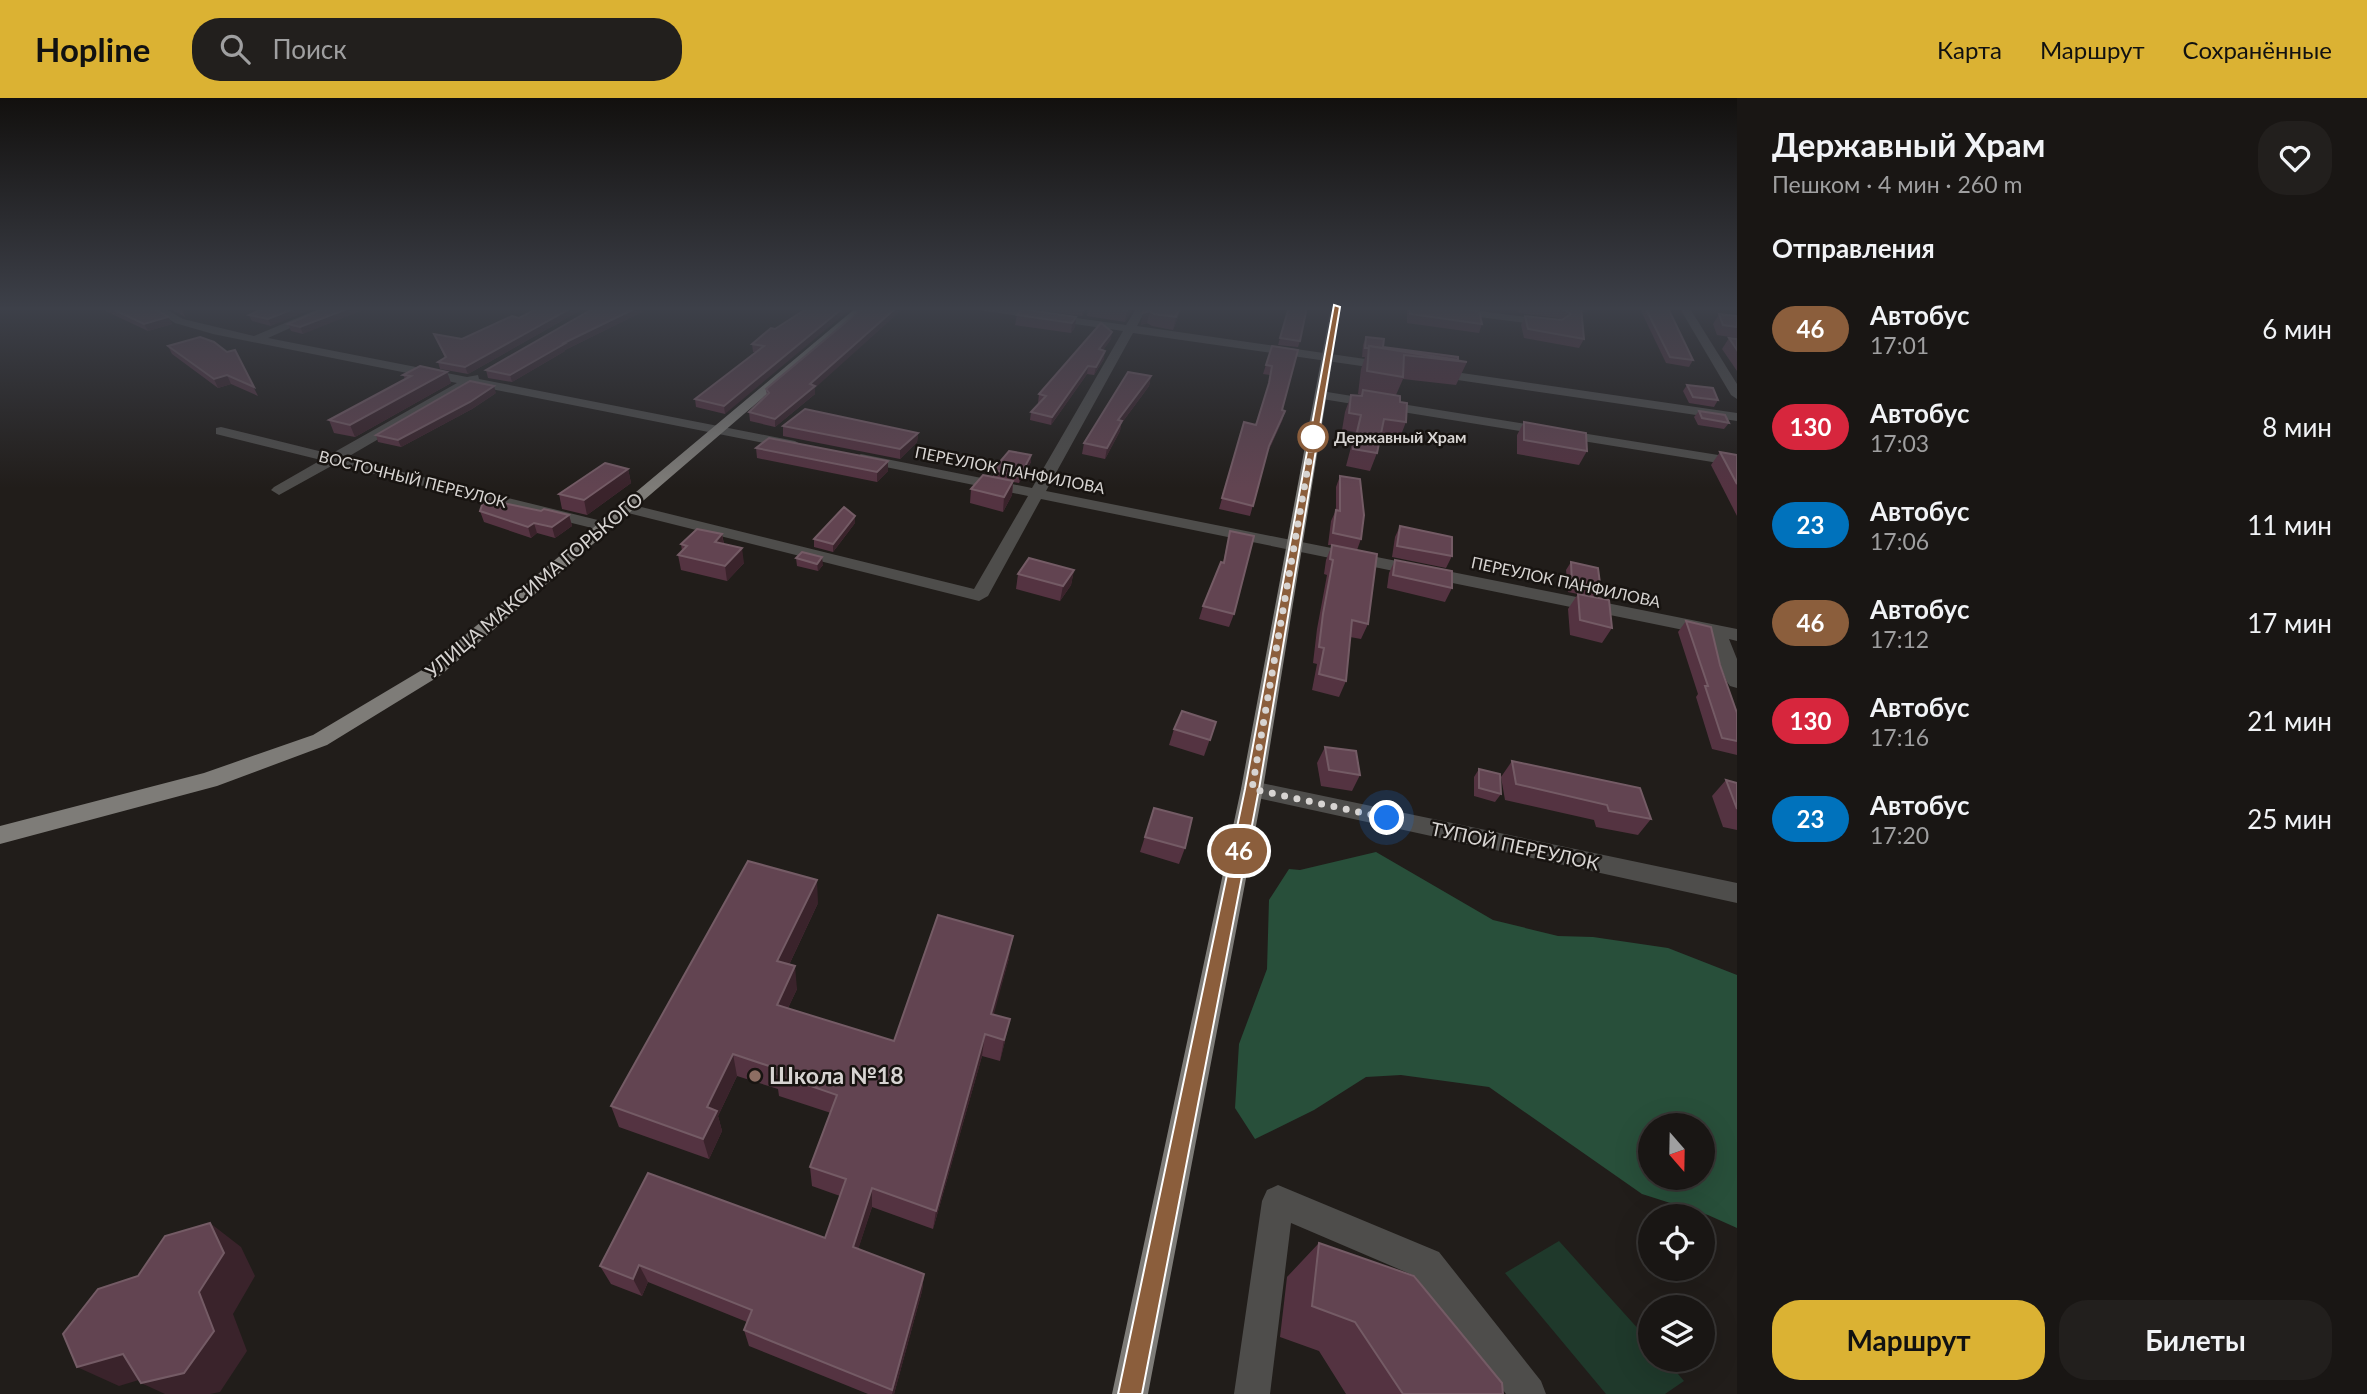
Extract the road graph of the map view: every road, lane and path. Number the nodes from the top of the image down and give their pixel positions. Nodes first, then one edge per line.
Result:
1 (400, 367) edge
2 (492, 367) edge
3 (791, 367) edge
4 (1108, 367) edge
5 (1325, 367) edge
6 (1723, 367) edge
7 (1423, 371) edge
8 (469, 381) junction
9 (1321, 395) junction
10 (1737, 395) edge
11 (1737, 417) edge
12 (718, 429) junction
13 (221, 431) dead end
14 (811, 448) edge
15 (851, 456) edge
16 (332, 459) junction
17 (1737, 462) edge
18 (279, 490) dead end
19 (1037, 493) junction
20 (625, 508) junction
21 (604, 526) junction
22 (1294, 545) junction
23 (1716, 631) junction
24 (1737, 635) edge
25 (1737, 681) edge
26 (1252, 789) junction
27 (0, 835) edge
28 (1737, 893) edge
29 (1130, 1394) edge
30 (1252, 1394) edge
31 (1528, 1394) edge

1 - 8 street
2 - 8 street
3 - 12 main road, УЛИЦА МАКСИМА ГОРЬКОГО
4 - 19 street
5 - 9 main road
6 - 10 street
7 - 11 street
8 - 12 street
8 - 16 street
9 - 17 street
9 - 22 main road
12 - 14 street
12 - 20 main road, УЛИЦА МАКСИМА ГОРЬКОГО
13 - 16 street, ВОСТОЧНЫЙ ПЕРЕУЛОК
15 - 19 street, ПЕРЕУЛОК ПАНФИЛОВА
16 - 18 street
16 - 21 street, ВОСТОЧНЫЙ ПЕРЕУЛОК
19 - 20 street
19 - 22 street, ПЕРЕУЛОК ПАНФИЛОВА
20 - 21 main road, УЛИЦА МАКСИМА ГОРЬКОГО
21 - 27 main road, УЛИЦА МАКСИМА ГОРЬКОГО
22 - 23 street, ПЕРЕУЛОК ПАНФИЛОВА
22 - 26 main road
23 - 24 street, ПЕРЕУЛОК ПАНФИЛОВА
23 - 25 street
26 - 28 street, ТУПОЙ ПЕРЕУЛОК
26 - 29 main road
30 - 31 street

